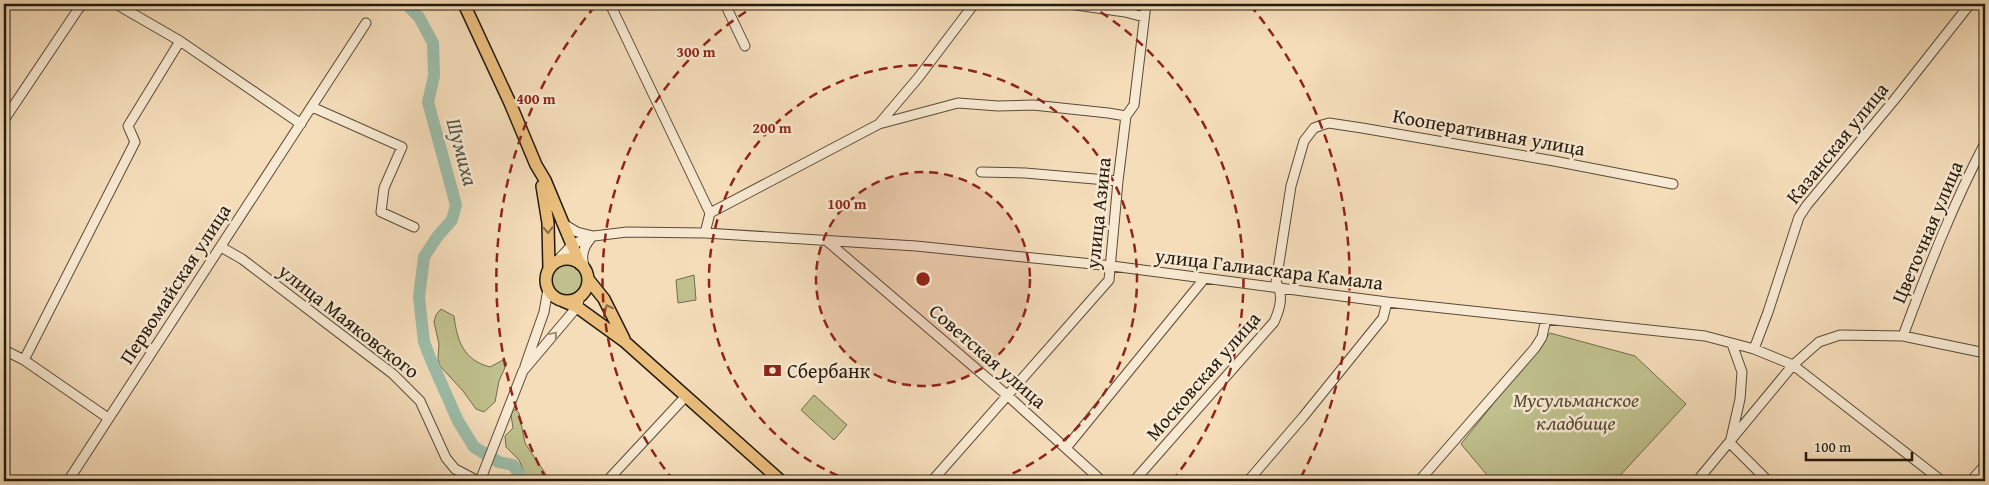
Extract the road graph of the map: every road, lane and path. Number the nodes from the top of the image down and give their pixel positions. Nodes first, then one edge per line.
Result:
1 (84, 4) edge
2 (116, 4) edge
3 (464, 4) edge
4 (610, 4) edge
5 (725, 4) edge
6 (974, 4) edge
7 (1068, 4) edge
8 (1146, 4) edge
9 (1970, 4) edge
10 (1144, 17) junction
11 (366, 23) dead end
12 (180, 41) junction
13 (745, 46) dead end
14 (312, 107) junction
15 (1126, 116) junction
16 (4, 120) edge
17 (301, 124) junction
18 (879, 124) junction
19 (1304, 141) joint
20 (1985, 143) edge
21 (536, 165) junction
22 (981, 172) dead end
23 (1118, 180) junction
24 (1673, 184) dead end
25 (710, 213) junction
26 (562, 223) junction
27 (414, 227) dead end
28 (705, 233) junction
29 (594, 236) junction
30 (827, 241) junction
31 (573, 244) junction
32 (221, 247) junction
33 (553, 266) junction
34 (1112, 266) junction
35 (584, 271) junction
36 (1204, 279) junction
37 (1280, 287) junction
38 (548, 289) junction
39 (578, 302) junction
40 (1387, 302) junction
41 (1546, 318) junction
42 (1903, 336) junction
43 (624, 341) junction
44 (1732, 344) junction
45 (1754, 349) junction
46 (5, 352) edge
47 (1985, 353) edge
48 (24, 360) junction
49 (1793, 365) junction
50 (523, 371) junction
51 (686, 396) junction
52 (1008, 396) junction
53 (108, 418) junction
54 (1730, 443) junction
55 (1066, 448) junction
56 (1985, 465) edge
57 (70, 480) edge
58 (479, 481) edge
59 (607, 481) edge
60 (780, 481) edge
61 (932, 481) edge
62 (1102, 481) edge
63 (1134, 481) edge
64 (1248, 481) edge
65 (1419, 481) edge
66 (1697, 481) edge
67 (1768, 481) edge
68 (1942, 481) edge
69 (1971, 481) edge

1 - 16 street
2 - 12 street
3 - 21 main road
4 - 25 street
5 - 13 street
6 - 18 street
7 - 10 street
8 - 10 street, улица Азина
9 - 45 street, Казанская улица
10 - 15 street, улица Азина
11 - 14 street, Первомайская улица
12 - 17 street
12 - 48 street
14 - 17 street, Первомайская улица
14 - 27 street
15 - 18 street
15 - 23 street, улица Азина
17 - 32 street, Первомайская улица
18 - 25 street
19 - 24 street, Кооперативная улица
19 - 37 street, Московская улица
20 - 42 street, Цветочная улица
21 - 26 main road
21 -> 33 main road
22 - 23 street
23 - 34 street, улица Азина
25 - 28 street
26 - 29 street
26 - 31 main road
28 - 29 street, улица Галиаскара Камала
28 - 30 street, улица Галиаскара Камала
29 - 31 street, улица Галиаскара Камала
29 - 35 street
30 - 34 street, улица Галиаскара Камала
30 - 52 street, Советская улица
31 - 33 street, улица Галиаскара Камала
31 - 35 main road
32 - 53 street, Первомайская улица
32 - 58 street, улица Маяковского
33 - 35 main road
33 - 38 main road
34 - 36 street, улица Галиаскара Камала
34 - 52 street, улица Азина
35 - 39 main road
43 -> 35 main road
36 - 37 street, улица Галиаскара Камала
36 - 55 street
37 - 40 street, улица Галиаскара Камала
37 - 63 street, Московская улица
38 - 39 main road
38 - 50 street
39 - 43 main road
50 -> 39 street
40 - 41 street, улица Галиаскара Камала
40 - 64 street
41 - 44 street, улица Галиаскара Камала
41 - 65 street
42 - 47 street
42 - 49 street
43 - 51 main road
44 - 45 street, улица Галиаскара Камала
44 - 54 street
45 - 49 street, улица Галиаскара Камала
46 - 48 street
48 - 53 street
49 - 54 street
49 - 68 street, улица Галиаскара Камала
50 - 58 street
51 - 59 street
51 - 60 main road
52 - 55 street, Советская улица
52 - 61 street, улица Азина
53 - 57 street, Первомайская улица
54 - 66 street
54 - 67 street
55 - 62 street, Советская улица
56 - 69 street

